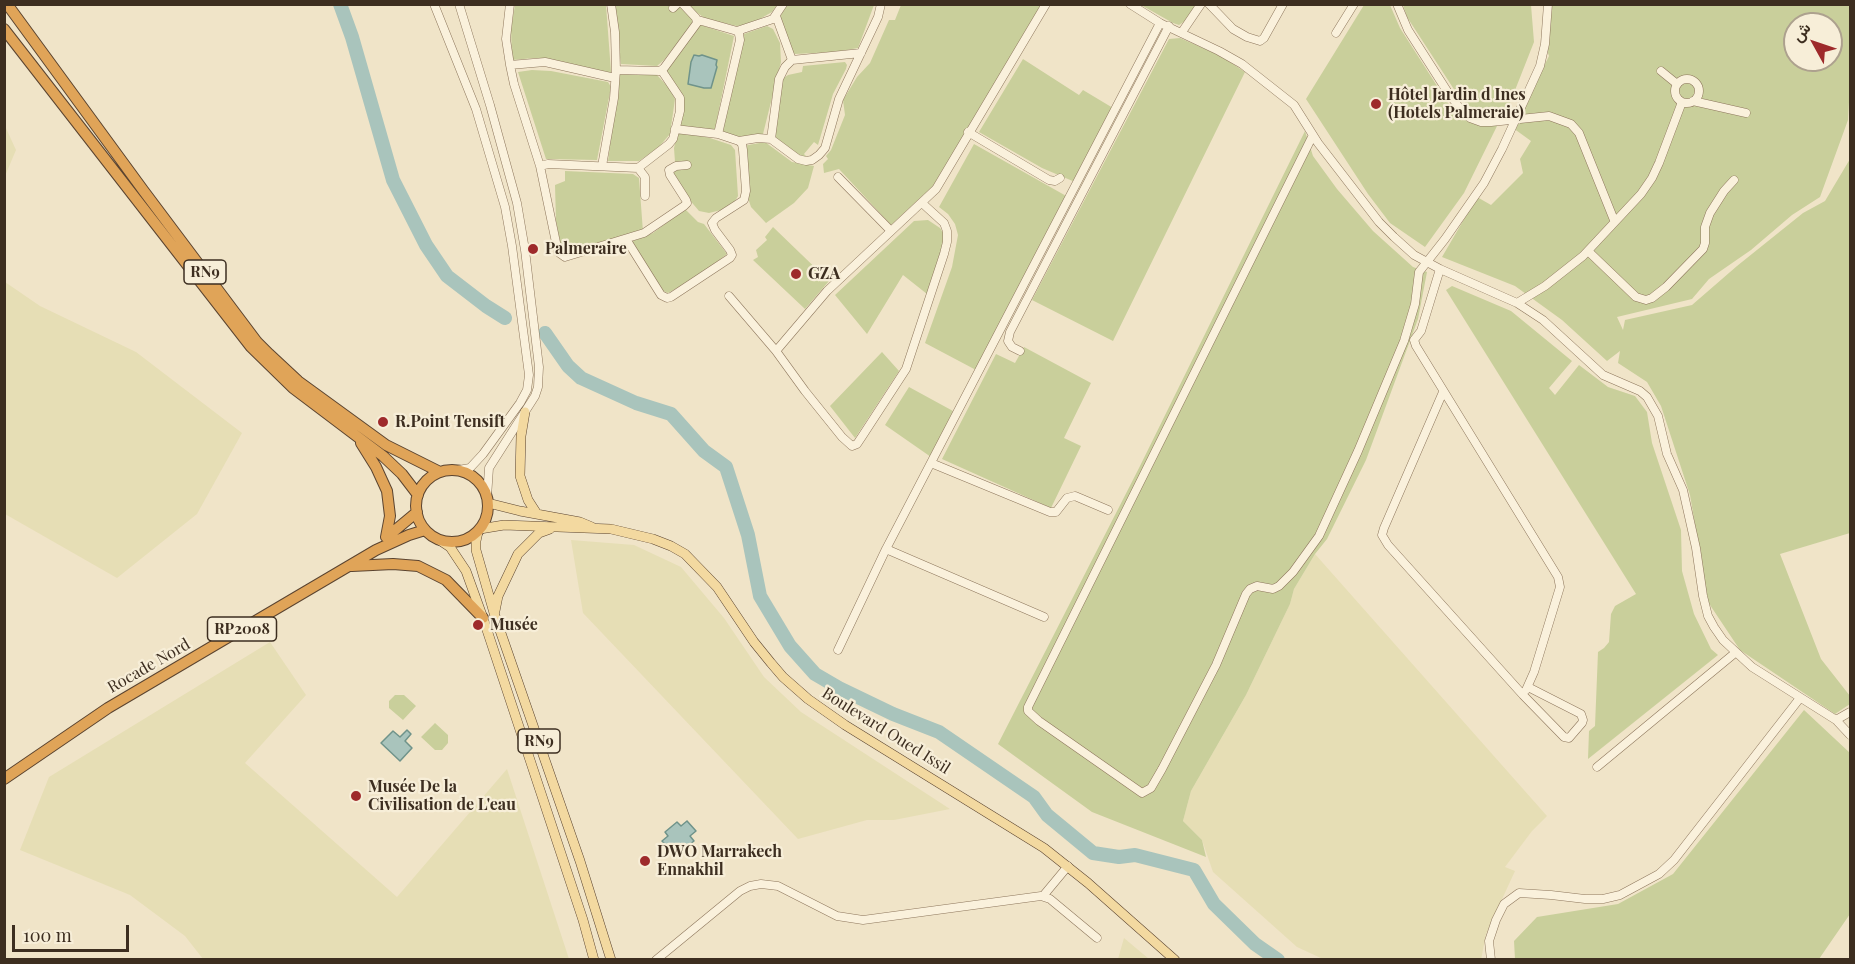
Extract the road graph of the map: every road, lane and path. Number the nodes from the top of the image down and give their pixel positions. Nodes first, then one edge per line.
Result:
1 (7, 4) edge
2 (434, 4) edge
3 (459, 4) edge
4 (510, 4) edge
5 (610, 4) edge
6 (683, 4) edge
7 (783, 4) edge
8 (881, 4) edge
9 (1046, 4) edge
10 (1130, 4) edge
11 (1201, 4) edge
12 (1209, 4) edge
13 (1283, 4) edge
14 (1354, 4) edge
15 (1397, 4) edge
16 (1548, 4) edge
17 (776, 16) junction
18 (698, 20) junction
19 (1160, 22) junction
20 (1169, 26) junction
21 (4, 29) edge
22 (737, 31) junction
23 (1182, 32) junction
24 (1336, 33) dead end
25 (861, 53) junction
26 (792, 60) junction
27 (510, 65) junction
28 (662, 71) junction
29 (1661, 71) dead end
30 (615, 74) junction
31 (1677, 84) junction
32 (1693, 101) junction
33 (1682, 102) junction
34 (1746, 114) dead end
35 (1515, 120) junction
36 (675, 129) junction
37 (968, 132) junction
38 (718, 134) junction
39 (1313, 135) junction
40 (771, 139) junction
41 (739, 141) junction
42 (687, 165) dead end
43 (540, 166) junction
44 (602, 166) junction
45 (638, 168) junction
46 (838, 177) dead end
47 (1060, 178) dead end
48 (1734, 180) dead end
49 (645, 196) dead end
50 (922, 203) junction
51 (1614, 220) junction
52 (891, 231) junction
53 (626, 239) junction
54 (1588, 251) junction
55 (1426, 262) junction
56 (1440, 269) junction
57 (729, 296) dead end
58 (1516, 303) junction
59 (776, 351) junction
60 (1020, 351) dead end
61 (1443, 392) junction
62 (525, 412) junction
63 (356, 436) junction
64 (931, 463) junction
65 (458, 470) junction
66 (440, 472) junction
67 (418, 495) junction
68 (488, 500) junction
69 (1108, 510) dead end
70 (417, 512) junction
71 (537, 514) junction
72 (552, 528) junction
73 (595, 528) junction
74 (425, 530) junction
75 (479, 530) junction
76 (386, 537) junction
77 (441, 541) junction
78 (886, 549) junction
79 (375, 550) junction
80 (349, 566) junction
81 (494, 613) junction
82 (1044, 617) dead end
83 (483, 618) junction
84 (838, 650) dead end
85 (1735, 652) junction
86 (1528, 687) junction
87 (1523, 695) junction
88 (1800, 698) junction
89 (1851, 712) edge
90 (1836, 720) junction
91 (1851, 735) edge
92 (1597, 767) dead end
93 (4, 779) edge
94 (1068, 867) junction
95 (1044, 896) junction
96 (1097, 938) dead end
97 (594, 960) edge
98 (610, 960) edge
99 (656, 960) edge
100 (1175, 960) edge
101 (1491, 960) edge

1 - 66 highway, RN9
2 - 65 street
3 - 62 street
4 - 27 street
5 - 30 street
6 - 18 street
7 - 17 street
8 - 25 street
9 - 37 street
10 - 19 street
11 - 23 street
12 - 13 street
14 - 24 street
15 - 35 street
16 - 35 street
17 - 22 street
17 - 26 street
18 - 22 street
18 - 28 street
19 - 20 street
19 - 64 street
20 - 23 street
20 - 60 street
21 - 63 highway, RN9
22 - 38 street
23 - 39 street
25 - 26 street
25 - 40 street
26 - 40 street
27 - 30 street
27 - 43 street
28 - 30 street
28 - 36 street
29 - 31 street
30 - 44 street
31 - 32 street
31 - 33 street
32 - 33 street
32 - 34 street
33 - 51 street
35 - 51 street
35 - 55 street
36 - 38 street
36 - 45 street
37 - 47 street
37 - 50 street
38 - 41 street
39 - 55 street
39 - 55 street
40 - 41 street
41 - 53 street
42 - 53 street
43 - 44 street
43 - 53 street
44 - 45 street
45 - 49 street
46 - 52 street
48 - 54 street
50 - 52 street
50 - 59 street
51 - 54 street
52 - 59 street
54 - 58 street
55 - 56 street
56 - 58 street
56 - 61 street
57 - 59 street
58 - 85 street
61 - 86 street
61 - 87 street
62 - 68 street
62 - 71 main road
63 - 67 highway, RN9
63 - 76 highway
64 - 69 street
64 - 78 street
65 - 66 highway
65 - 68 highway
66 - 67 highway
67 - 70 highway
68 - 71 main road, Boulevard Oued Issil
68 - 75 highway, RN9
70 - 74 highway
70 - 76 highway, RP2008
71 - 73 main road, Boulevard Oued Issil
72 - 73 main road, Boulevard Oued Issil
72 - 75 main road, Boulevard Oued Issil
72 - 81 main road
73 - 94 main road, Boulevard Oued Issil
74 - 77 highway, RN9
74 - 79 highway, RP2008
75 - 77 highway
75 - 81 main road, RN9
76 - 79 highway, RP2008
77 - 83 main road, RN9
78 - 82 street
78 - 84 street
79 - 80 highway, Rocade Nord / RP2008
80 - 83 highway
80 - 93 highway, Rocade Nord / RP2008
81 - 98 main road, RN9
83 - 97 main road, RN9
85 - 88 street
85 - 92 street
86 - 87 street
86 - 87 street
88 - 90 street
88 - 101 street
89 - 90 street
90 - 91 street
94 - 95 street
94 - 100 main road, Boulevard Oued Issil
95 - 96 street
95 - 99 street

